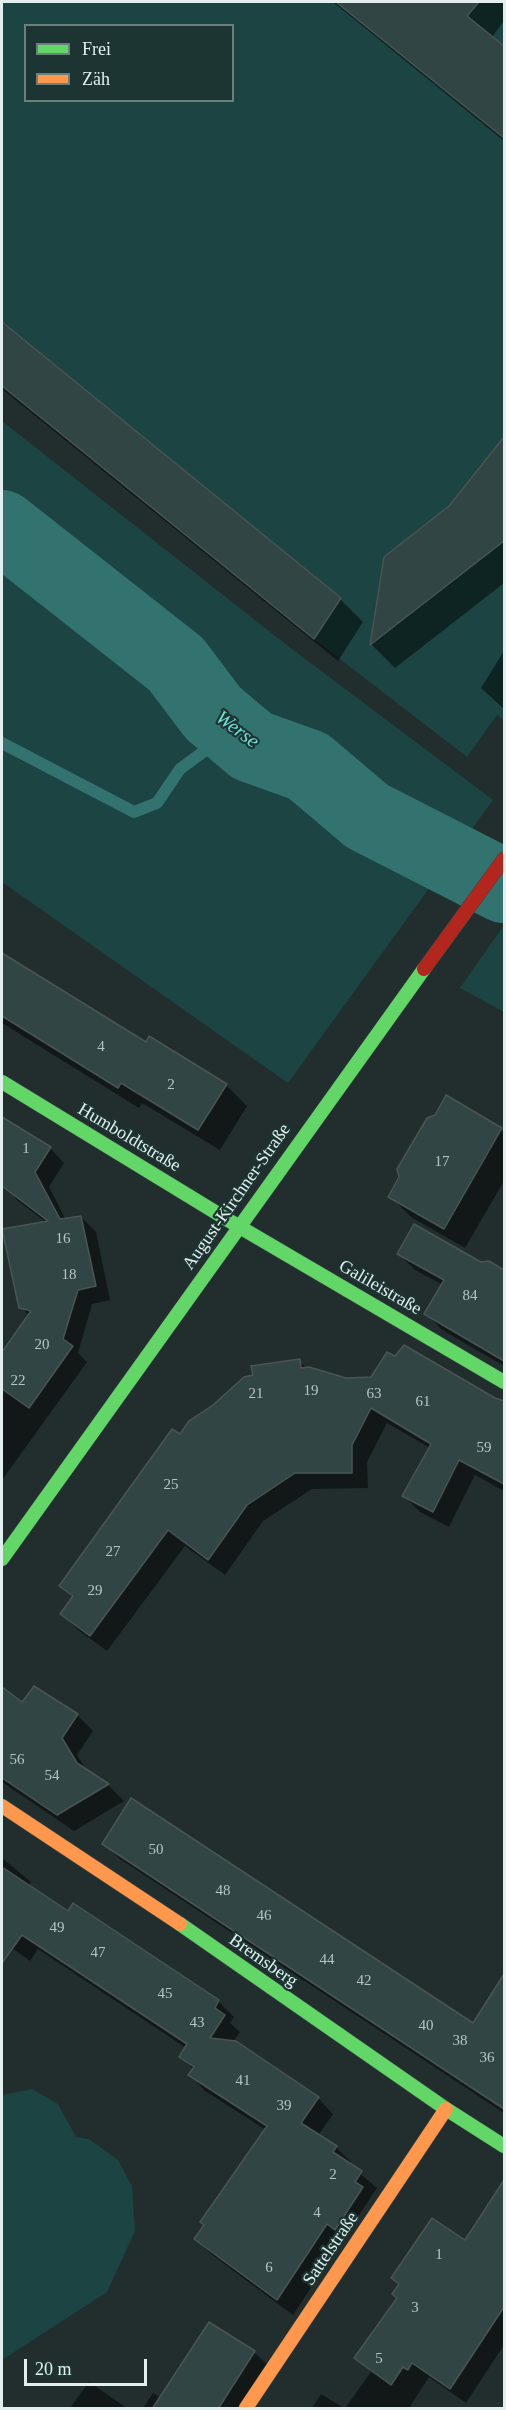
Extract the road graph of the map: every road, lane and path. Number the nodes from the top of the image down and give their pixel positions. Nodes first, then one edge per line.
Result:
1 (504, 859) edge
2 (2, 1082) edge
3 (238, 1226) junction
4 (504, 1382) edge
5 (2, 1559) edge
6 (2, 1806) edge
7 (446, 2109) junction
8 (504, 2146) edge
9 (246, 2409) edge

1 - 3 street, August-Kirchner-Straße
2 - 3 street, Humboldtstraße
3 - 4 street, Galileistraße
3 - 5 street, August-Kirchner-Straße
6 - 7 street, Bremsberg
7 - 8 street, Bremsberg
7 - 9 street, Sattelstraße

